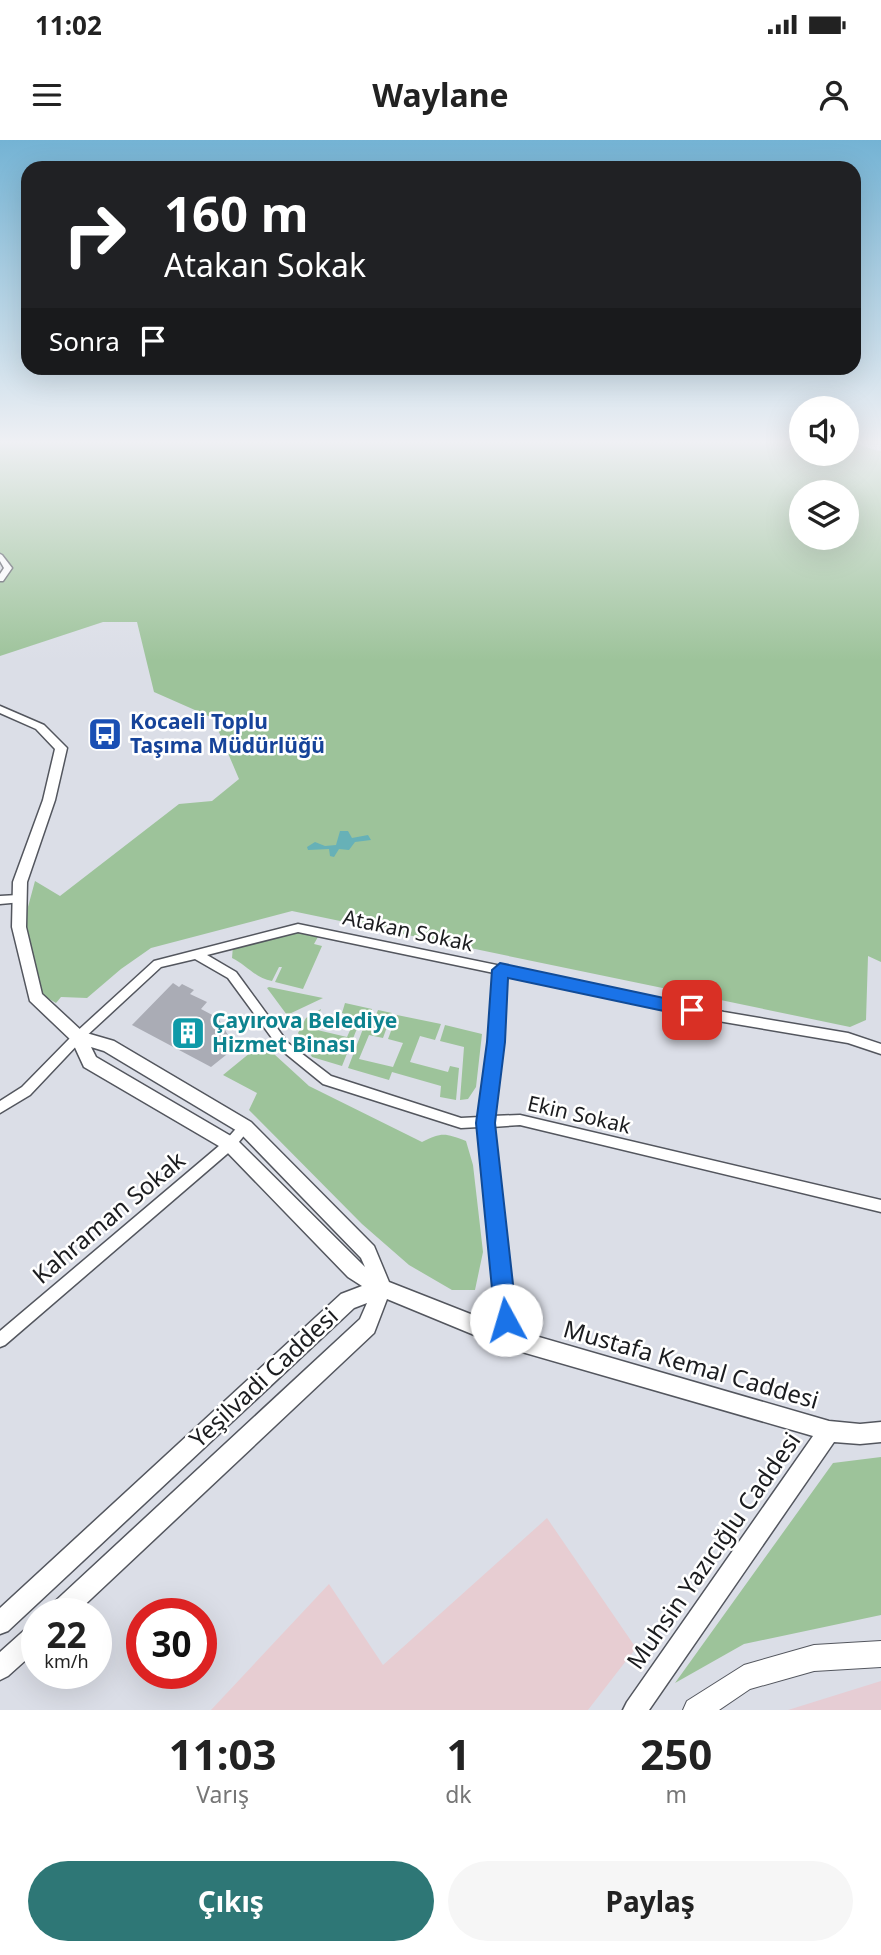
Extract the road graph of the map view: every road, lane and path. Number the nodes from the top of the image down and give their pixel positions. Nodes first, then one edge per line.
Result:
1 (0, 556) edge
2 (0, 579) edge
3 (0, 709) edge
4 (0, 900) edge
5 (18, 900) junction
6 (196, 954) junction
7 (500, 970) junction
8 (78, 1037) junction
9 (881, 1049) edge
10 (0, 1108) edge
11 (485, 1123) junction
12 (245, 1127) junction
13 (230, 1144) junction
14 (881, 1206) edge
15 (382, 1288) junction
16 (501, 1336) junction
17 (0, 1340) edge
18 (829, 1431) junction
19 (881, 1432) edge
20 (75, 1598) edge
21 (0, 1623) edge
22 (21, 1649) edge
23 (881, 1654) edge
24 (1, 1668) edge
25 (635, 1710) edge
26 (696, 1710) edge

1 - 2 street
3 - 5 street, Mustafa Kemal Caddesi
4 - 5 street
5 - 8 street, Mustafa Kemal Caddesi
6 - 7 street, Atakan Sokak
6 - 8 street, Atakan Sokak
6 - 11 street, Ekin Sokak
7 - 9 street, Atakan Sokak
7 - 11 street
8 - 10 street, Atakan Sokak
8 - 12 street, Mustafa Kemal Caddesi
8 - 13 street, Mustafa Kemal Caddesi
11 - 14 street, Ekin Sokak
11 - 16 street
12 - 13 street, Kahraman Sokak
12 - 15 street, Mustafa Kemal Caddesi
13 - 15 street, Mustafa Kemal Caddesi
13 - 17 street, Kahraman Sokak
15 - 16 street, Mustafa Kemal Caddesi
15 - 20 street, Yeşilvadi Caddesi
15 - 21 street, Yeşilvadi Caddesi
16 - 18 street, Mustafa Kemal Caddesi
18 - 19 street, Muhsin Yazıcığlu Caddesi
18 - 25 street, Muhsin Yazıcığlu Caddesi
22 - 24 street
23 - 26 main road

